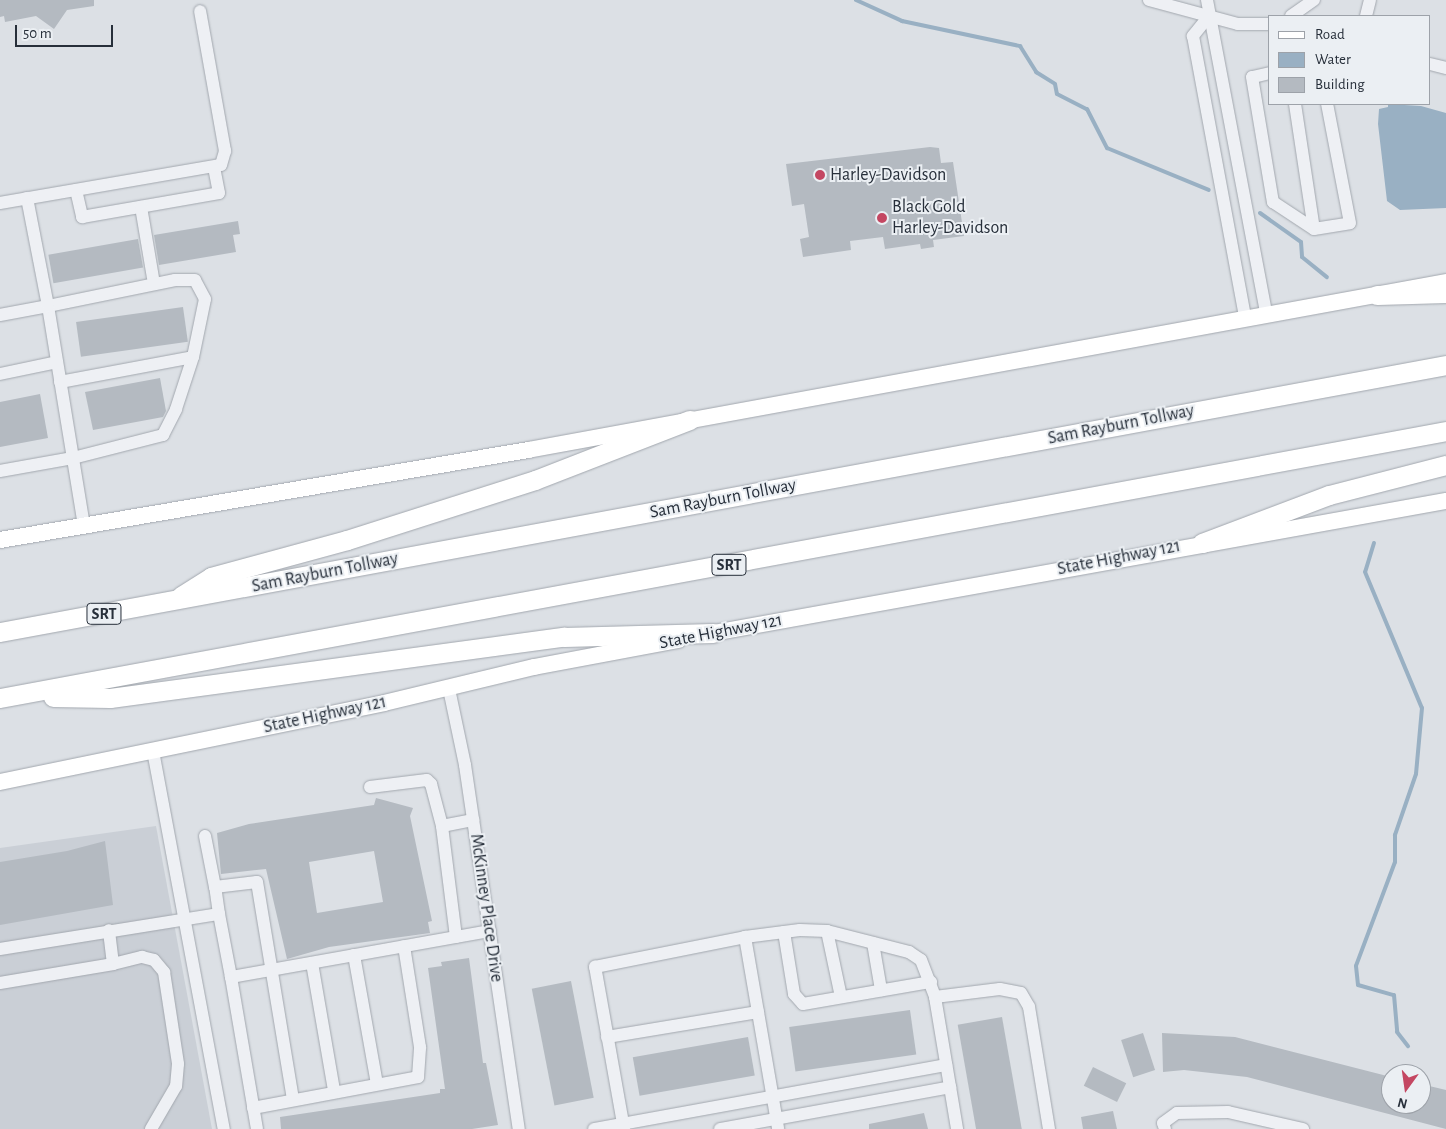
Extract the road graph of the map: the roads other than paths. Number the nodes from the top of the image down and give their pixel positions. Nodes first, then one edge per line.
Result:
1 (1148, 0) edge
2 (1207, 0) edge
3 (1314, 0) edge
4 (1370, 0) edge
5 (200, 11) dead end
6 (1292, 15) edge
7 (1366, 15) edge
8 (1209, 16) junction
9 (1268, 24) edge
10 (1431, 64) edge
11 (1446, 68) edge
12 (1268, 73) edge
13 (1295, 105) edge
14 (1327, 105) edge
15 (214, 168) junction
16 (76, 190) junction
17 (27, 198) junction
18 (0, 203) edge
19 (141, 206) junction
20 (1314, 229) junction
21 (1446, 282) edge
22 (154, 284) junction
23 (1446, 293) edge
24 (1377, 295) junction
25 (48, 306) junction
26 (1266, 314) junction
27 (0, 315) edge
28 (1245, 317) junction
29 (193, 356) junction
30 (57, 362) junction
31 (1446, 365) edge
32 (0, 374) edge
33 (60, 382) junction
34 (690, 420) junction
35 (1446, 430) edge
36 (73, 458) junction
37 (1446, 465) edge
38 (0, 471) edge
39 (1446, 500) edge
40 (84, 525) junction
41 (0, 540) edge
42 (1202, 542) junction
43 (171, 602) junction
44 (0, 632) edge
45 (713, 633) junction
46 (448, 688) junction
47 (6, 697) edge
48 (153, 750) junction
49 (0, 782) edge
50 (370, 787) dead end
51 (473, 820) junction
52 (442, 826) junction
53 (205, 836) dead end
54 (215, 888) junction
55 (219, 914) junction
56 (184, 917) junction
57 (109, 930) junction
58 (490, 931) junction
59 (827, 931) junction
60 (784, 932) junction
61 (456, 937) junction
62 (745, 937) junction
63 (873, 943) junction
64 (404, 946) junction
65 (0, 949) edge
66 (354, 955) junction
67 (312, 963) junction
68 (113, 964) junction
69 (271, 970) junction
70 (231, 977) junction
71 (930, 982) junction
72 (0, 983) edge
73 (881, 990) junction
74 (841, 997) junction
75 (935, 997) junction
76 (758, 1012) junction
77 (607, 1037) junction
78 (946, 1065) junction
79 (377, 1084) junction
80 (950, 1087) junction
81 (334, 1091) junction
82 (772, 1097) junction
83 (293, 1100) junction
84 (254, 1108) junction
85 (778, 1124) edge
86 (623, 1126) edge
87 (1164, 1126) edge
88 (151, 1129) edge
89 (224, 1129) edge
90 (257, 1129) edge
91 (519, 1129) edge
92 (594, 1129) edge
93 (720, 1129) edge
94 (957, 1129) edge
95 (1049, 1129) edge
96 (1303, 1129) edge

1 - 8 street
2 - 8 street
3 - 6 street
4 - 7 street
5 - 15 street
8 - 9 street
8 - 26 street
8 - 28 street
10 - 11 street
12 - 20 street
13 - 20 street
14 - 20 street
15 - 16 street
15 - 19 street
16 - 17 street
16 - 19 street
17 - 18 street
17 - 25 street
19 - 22 street
21 - 24 main road
22 - 25 street
22 - 29 street
23 - 24 highway
24 - 26 main road
25 - 27 street
25 - 30 street
26 - 28 main road
28 - 34 main road
29 - 33 street
29 - 36 street
30 - 32 street
30 - 33 street
31 - 43 highway, Sam Rayburn Tollway / SRT
33 - 36 street
34 - 40 main road
34 - 43 highway
35 - 47 highway, SRT
36 - 38 street
36 - 40 street
37 - 42 highway
39 - 42 main road, State Highway 121
40 - 41 main road
42 - 45 main road, State Highway 121
43 - 44 highway, Sam Rayburn Tollway / SRT
45 - 46 main road, State Highway 121
45 - 47 highway
46 - 48 main road, State Highway 121
46 - 51 street, McKinney Place Drive
48 - 49 main road, State Highway 121
48 - 56 street
50 - 52 street
51 - 52 street
51 - 58 street, McKinney Place Drive
52 - 61 street
53 - 54 street
54 - 55 street
54 - 69 street
55 - 56 street
55 - 70 street
56 - 57 street
56 - 89 street
57 - 65 street
57 - 68 street
58 - 61 street
58 - 91 street, McKinney Place Drive
59 - 60 street
59 - 63 street
59 - 74 street
60 - 62 street
60 - 74 street
61 - 64 street
62 - 76 street
62 - 77 street
63 - 71 street
63 - 73 street
64 - 66 street
64 - 79 street
66 - 67 street
66 - 79 street
67 - 69 street
67 - 81 street
68 - 72 street
68 - 88 street
69 - 70 street
69 - 83 street
70 - 84 street
71 - 73 street
71 - 75 street
73 - 74 street
75 - 78 street
75 - 95 street
76 - 77 street
76 - 82 street
77 - 86 street
78 - 80 street
78 - 82 street
79 - 81 street
80 - 85 street
80 - 94 street
81 - 83 street
82 - 85 street
82 - 86 street
83 - 84 street
84 - 90 street
85 - 93 street
86 - 92 street
87 - 96 street

